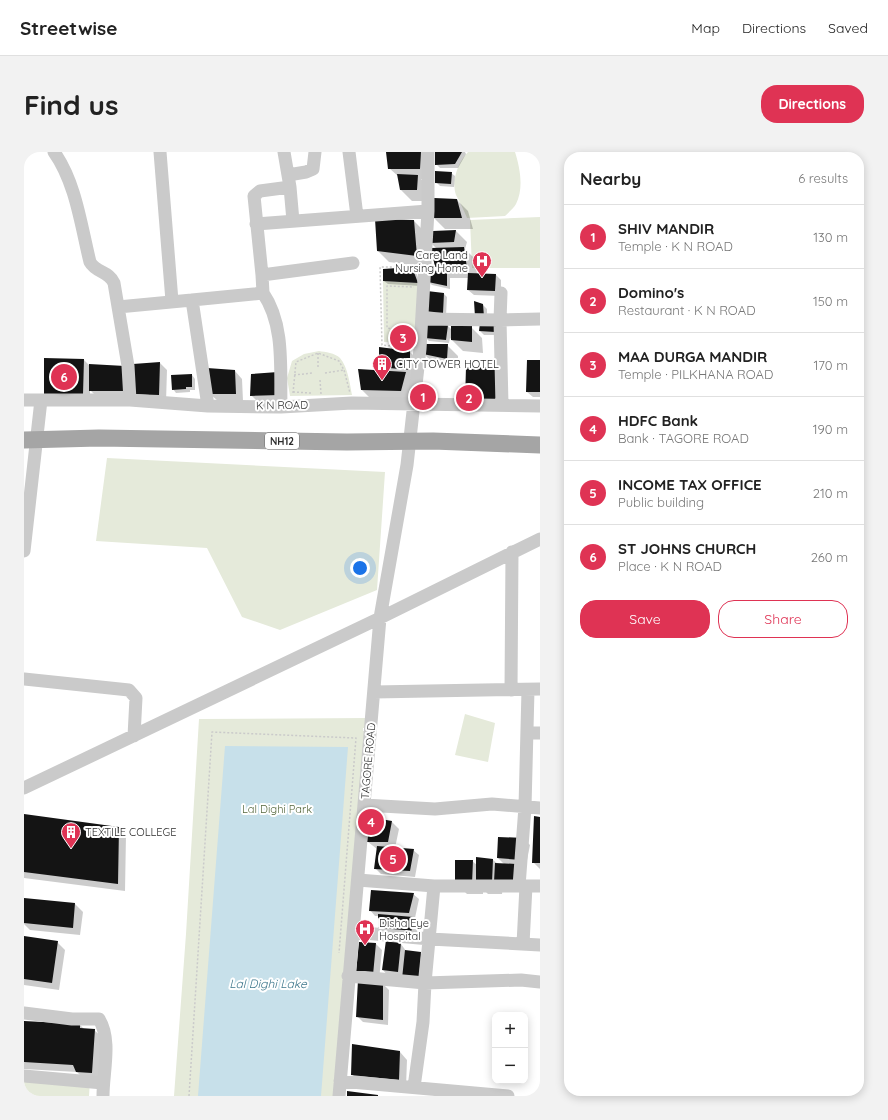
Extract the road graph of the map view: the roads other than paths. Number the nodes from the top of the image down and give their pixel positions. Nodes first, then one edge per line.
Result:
1 (54, 152) edge
2 (160, 152) edge
3 (284, 152) edge
4 (315, 152) edge
5 (349, 152) edge
6 (428, 152) edge
7 (289, 181) junction
8 (428, 211) junction
9 (357, 216) junction
10 (293, 221) junction
11 (256, 224) junction
12 (353, 263) dead end
13 (262, 275) junction
14 (263, 293) junction
15 (501, 293) dead end
16 (192, 300) junction
17 (172, 302) junction
18 (118, 307) junction
19 (422, 319) junction
20 (540, 319) edge
21 (500, 320) junction
22 (24, 400) edge
23 (41, 400) junction
24 (130, 400) junction
25 (414, 403) junction
26 (502, 405) junction
27 (208, 406) junction
28 (281, 406) junction
29 (540, 406) edge
30 (30, 440) edge
31 (411, 441) junction
32 (540, 445) edge
33 (540, 539) edge
34 (24, 551) edge
35 (512, 552) junction
36 (380, 618) junction
37 (24, 679) edge
38 (512, 690) junction
39 (534, 690) edge
40 (374, 692) junction
41 (534, 733) edge
42 (134, 736) junction
43 (24, 788) edge
44 (364, 806) junction
45 (525, 807) junction
46 (540, 808) edge
47 (358, 880) junction
48 (434, 886) junction
49 (522, 886) junction
50 (540, 886) edge
51 (353, 932) junction
52 (430, 939) junction
53 (523, 944) junction
54 (540, 945) edge
55 (348, 976) junction
56 (540, 982) edge
57 (425, 983) junction
58 (24, 1013) edge
59 (24, 1076) edge
60 (340, 1081) junction
61 (414, 1087) junction
62 (103, 1090) edge
63 (339, 1096) edge
64 (508, 1096) edge

1 - 18 street
2 - 17 street
3 - 7 street
4 - 7 street
5 - 9 street
6 - 8 street, TAGORE ROAD
7 - 10 street
7 - 11 street
8 - 9 street
8 - 19 street, TAGORE ROAD
9 - 10 street
10 - 11 street
11 - 13 street
12 - 13 street
13 - 14 street
14 - 16 street
14 - 28 street
15 - 21 street
16 - 17 street
16 - 27 street
17 - 18 street
18 - 24 street
19 - 21 street
19 - 25 street, TAGORE ROAD
20 - 21 street
21 - 26 street
22 - 23 street, K N ROAD
23 - 24 street, K N ROAD
23 - 30 street
24 - 27 street, K N ROAD
25 - 26 street, K N ROAD
25 - 28 street, K N ROAD
25 - 31 street, TAGORE ROAD
26 - 29 street, K N ROAD
27 - 28 street, K N ROAD
30 - 31 main road, NH12
30 - 34 street
31 - 32 main road, NH12
31 - 36 street, TAGORE ROAD
33 - 35 street
35 - 36 street
35 - 38 street
36 - 40 street, TAGORE ROAD
36 - 42 street
37 - 42 street
38 - 39 street
38 - 40 street
39 - 41 street
40 - 44 street, TAGORE ROAD
41 - 45 street
42 - 43 street
44 - 45 street
44 - 47 street, TAGORE ROAD
45 - 46 street
45 - 49 street
47 - 48 street
47 - 51 street, TAGORE ROAD
48 - 49 street
48 - 52 street
49 - 50 street
49 - 53 street
51 - 52 street
51 - 55 street, TAGORE ROAD
52 - 53 street
52 - 57 street
53 - 54 street
55 - 57 street
55 - 60 street, TAGORE ROAD
56 - 57 street
57 - 61 street
58 - 62 street
59 - 62 street
60 - 61 street
60 - 63 street, TAGORE ROAD
61 - 64 street

